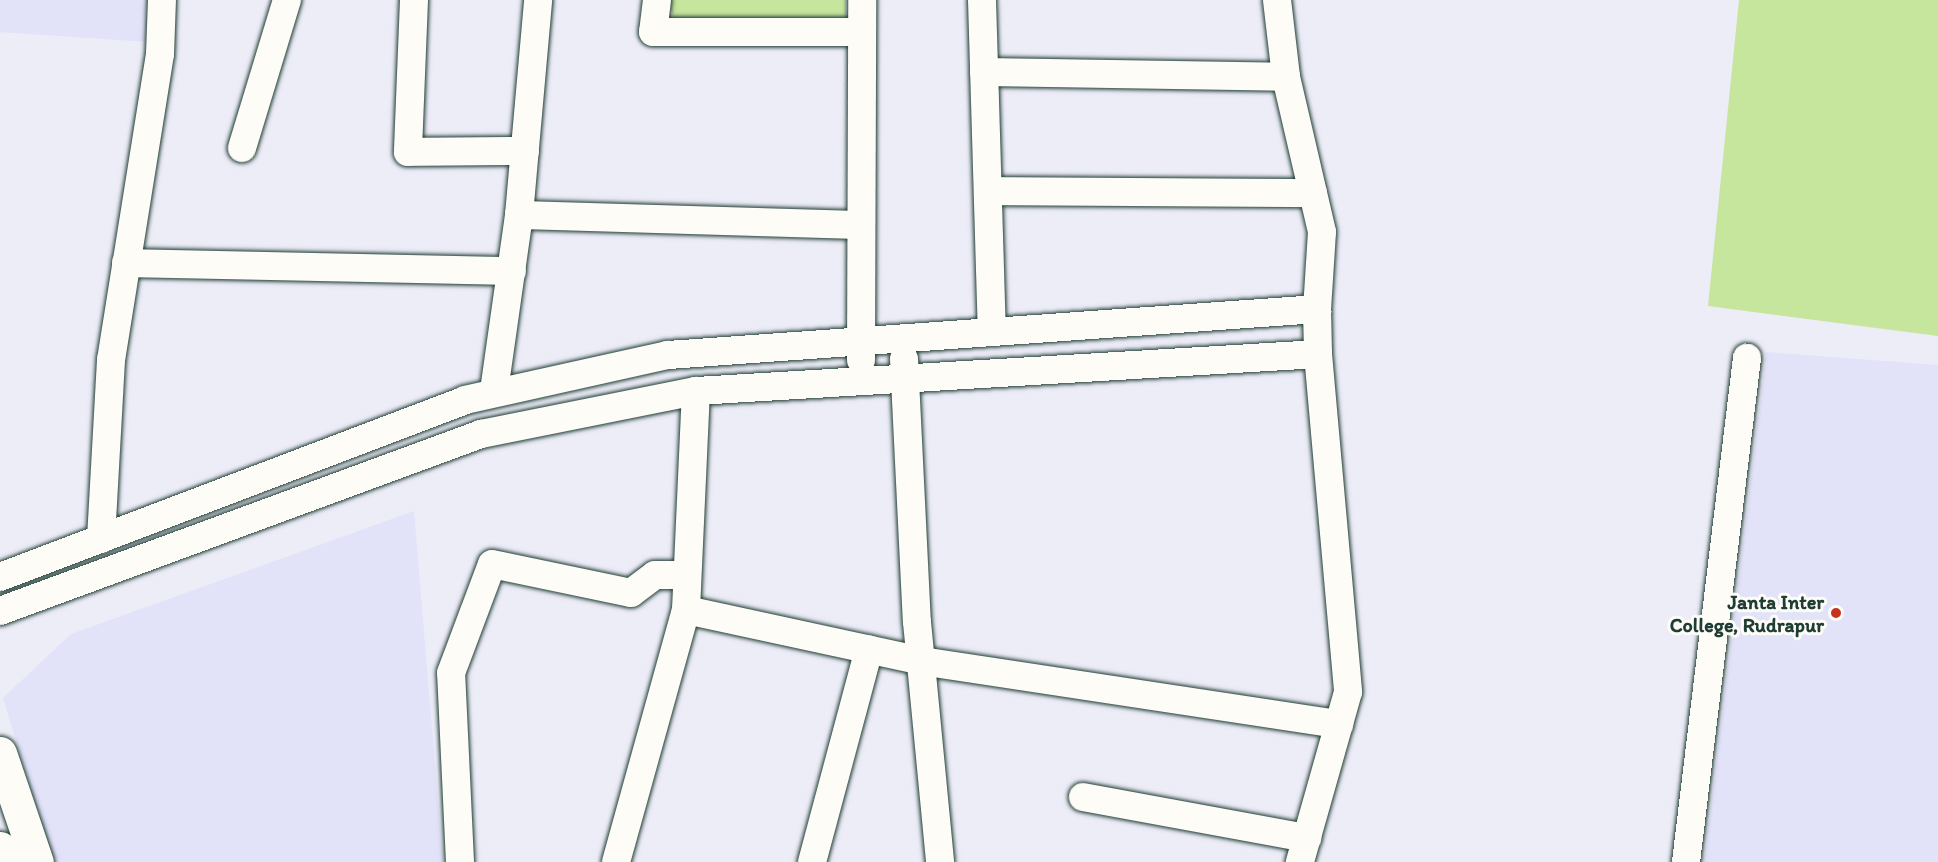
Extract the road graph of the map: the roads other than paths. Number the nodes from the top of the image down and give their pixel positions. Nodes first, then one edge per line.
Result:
1 (162, 0) edge
2 (287, 0) edge
3 (414, 0) edge
4 (538, 0) edge
5 (657, 0) edge
6 (862, 0) edge
7 (982, 0) edge
8 (1277, 0) edge
9 (862, 32) junction
10 (984, 72) junction
11 (1286, 77) junction
12 (242, 148) dead end
13 (525, 151) junction
14 (988, 191) junction
15 (1313, 193) junction
16 (519, 215) junction
17 (861, 225) junction
18 (126, 263) junction
19 (512, 271) junction
20 (1317, 309) junction
21 (992, 330) junction
22 (902, 337) junction
23 (861, 340) junction
24 (1318, 354) junction
25 (1747, 358) dead end
26 (905, 376) junction
27 (861, 380) junction
28 (494, 391) junction
29 (696, 391) junction
30 (101, 539) junction
31 (687, 575) junction
32 (0, 577) edge
33 (686, 610) junction
34 (0, 611) edge
35 (869, 649) junction
36 (921, 661) junction
37 (1339, 724) junction
38 (0, 753) edge
39 (1083, 797) dead end
40 (0, 848) edge
41 (1304, 850) edge
42 (5, 862) edge
43 (37, 862) edge
44 (460, 862) edge
45 (616, 862) edge
46 (812, 862) edge
47 (940, 862) edge
48 (1686, 862) edge

1 - 18 street
2 - 12 street
3 - 13 street
4 - 13 street
5 - 9 street
6 - 9 street
7 - 10 street
8 - 11 street
9 - 17 street
10 - 11 street
10 - 14 street
11 - 15 street
13 - 16 street
14 - 15 street
14 - 21 street
15 - 20 street
16 - 17 street
16 - 19 street
17 - 23 street
18 - 19 street
18 - 30 street
19 - 28 street
20 - 21 street
20 - 24 street
21 - 22 street
22 - 23 street
22 - 26 street
23 - 27 street
23 - 28 street
24 - 26 street
24 - 37 street
25 - 48 street
26 - 27 street
26 - 36 street
27 - 29 street
28 - 30 street
29 - 31 street
29 - 34 street
30 - 32 street
31 - 33 street
31 - 44 street
33 - 35 street
33 - 45 street
35 - 36 street
35 - 46 street
36 - 37 street
36 - 47 street
37 - 41 street
38 - 43 street
39 - 41 street
40 - 42 street

